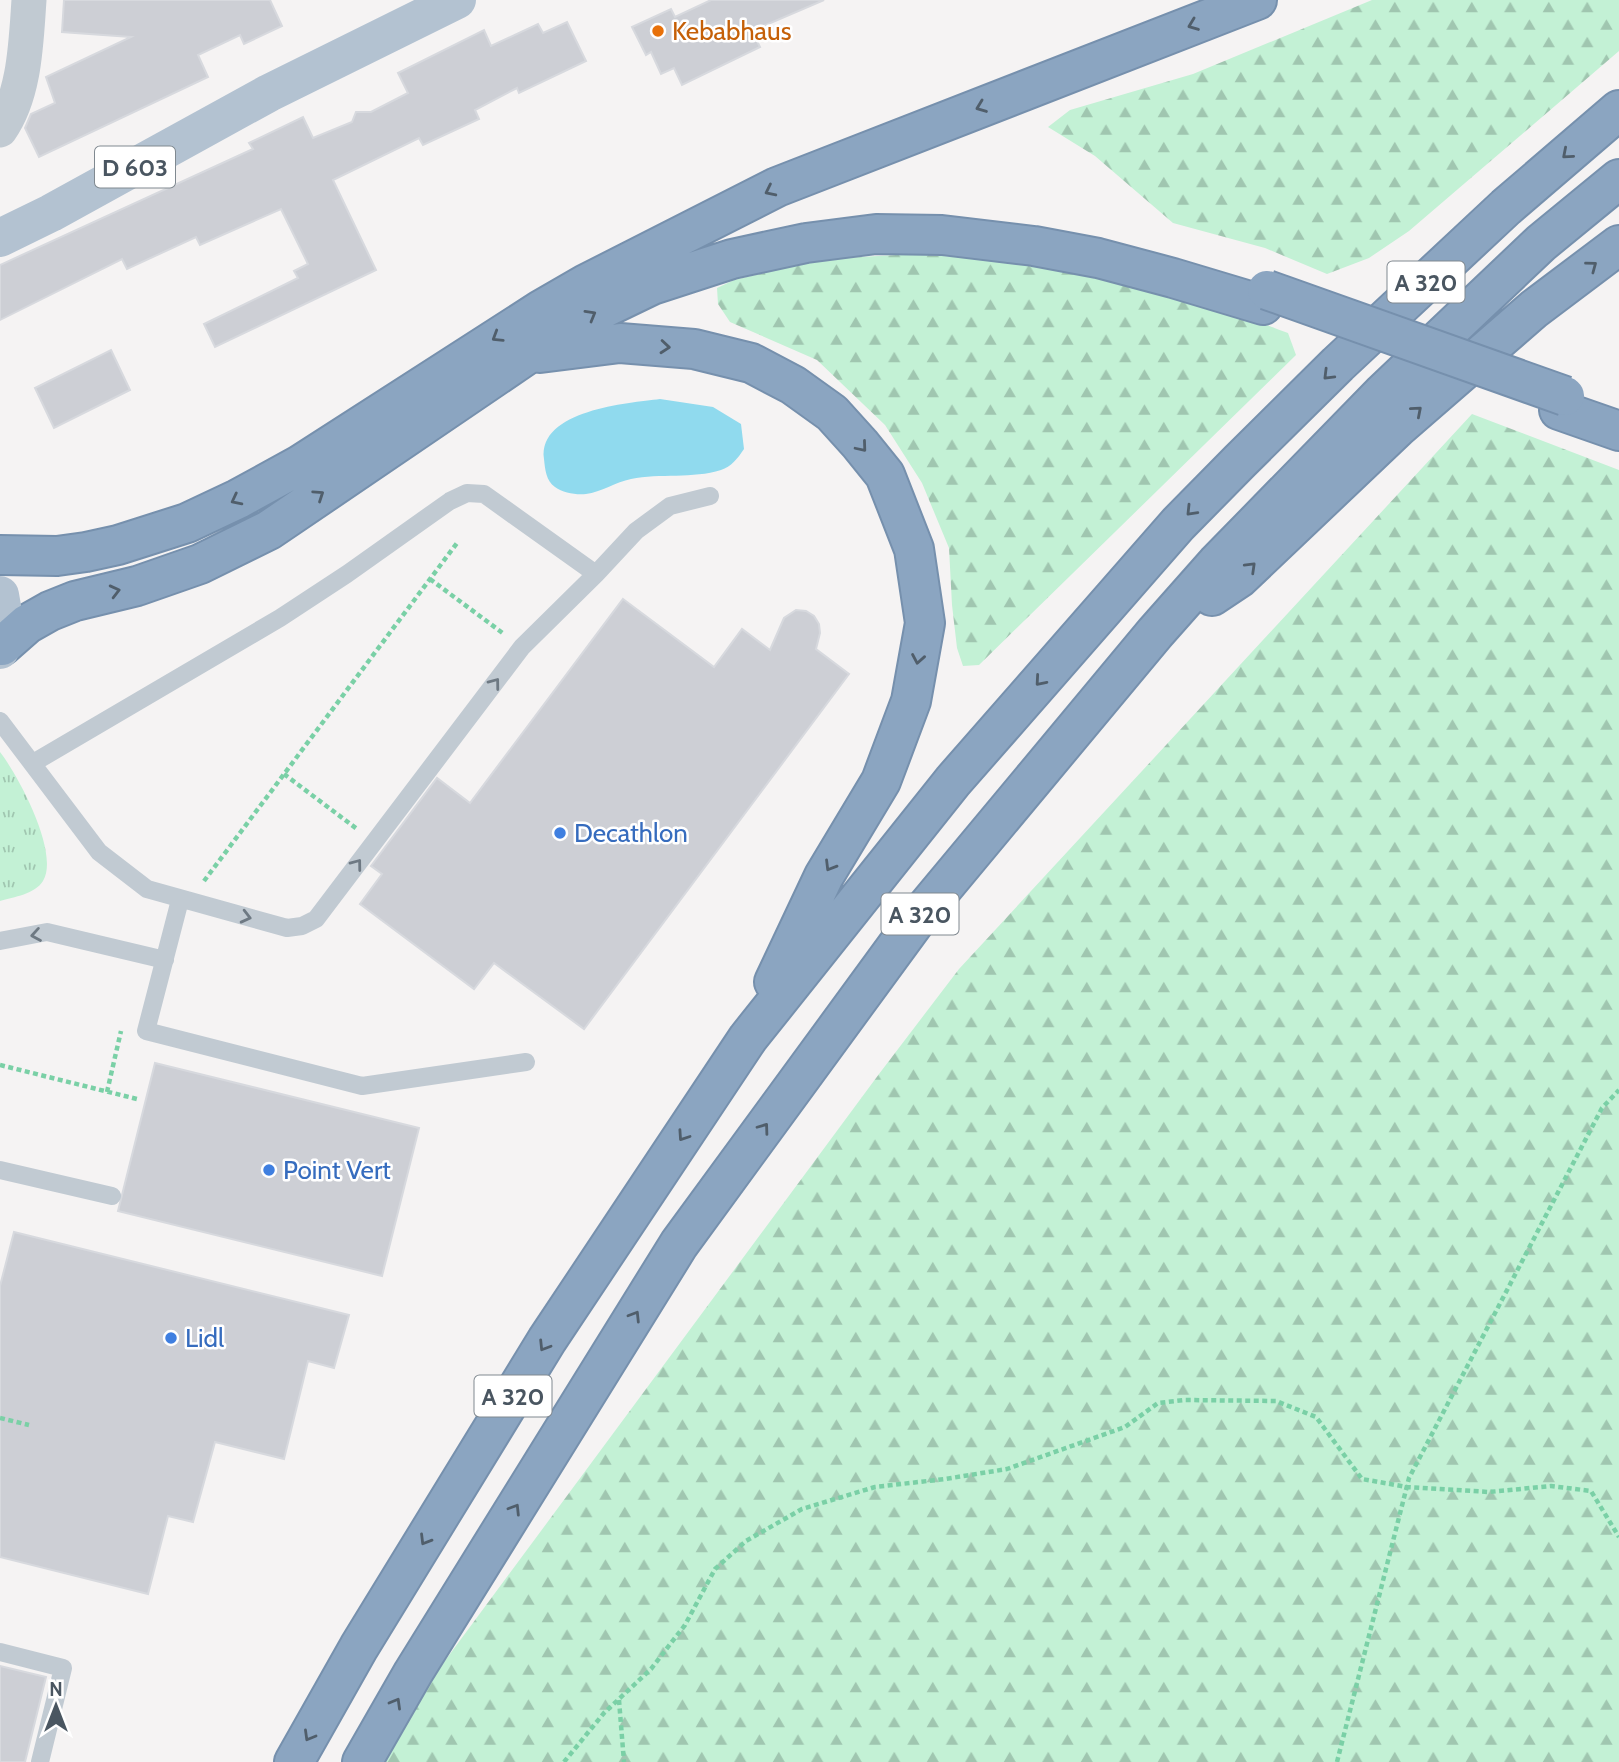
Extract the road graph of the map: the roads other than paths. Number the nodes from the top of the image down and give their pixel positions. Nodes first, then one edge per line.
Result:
1 (29, 0) edge
2 (457, 0) edge
3 (1257, 0) edge
4 (269, 93) junction
5 (1619, 110) edge
6 (0, 130) edge
7 (1619, 179) edge
8 (0, 209) edge
9 (0, 238) edge
10 (1619, 246) edge
11 (620, 267) junction
12 (1265, 297) junction
13 (525, 356) junction
14 (1562, 403) junction
15 (1619, 413) edge
16 (1619, 431) edge
17 (710, 496) dead end
18 (0, 555) edge
19 (596, 573) junction
20 (0, 595) edge
21 (1155, 633) junction
22 (1, 648) edge
23 (0, 721) edge
24 (33, 763) junction
25 (187, 902) junction
26 (0, 941) edge
27 (164, 960) junction
28 (748, 1038) junction
29 (526, 1062) dead end
30 (0, 1170) edge
31 (111, 1196) dead end
32 (0, 1652) edge
33 (40, 1762) edge
34 (294, 1762) edge
35 (362, 1762) edge

1 - 6 street
2 - 4 main road, D 603
3 -> 11 highway
4 - 8 main road, D 603
4 - 9 main road, D 603
5 -> 28 highway, A 320
7 - 21 highway, A 320
21 -> 10 highway
11 - 12 highway
11 -> 18 highway
13 -> 12 highway
12 - 14 highway
22 -> 13 highway
13 -> 28 highway
14 - 15 highway
14 - 16 highway
17 - 19 lane
19 - 24 lane
25 -> 19 lane
20 - 22 main road
35 -> 21 highway, A 320
23 - 24 lane
24 - 25 lane
25 - 27 lane
27 -> 26 lane
27 - 29 lane
28 -> 34 highway, A 320
30 - 31 lane
32 - 33 lane

